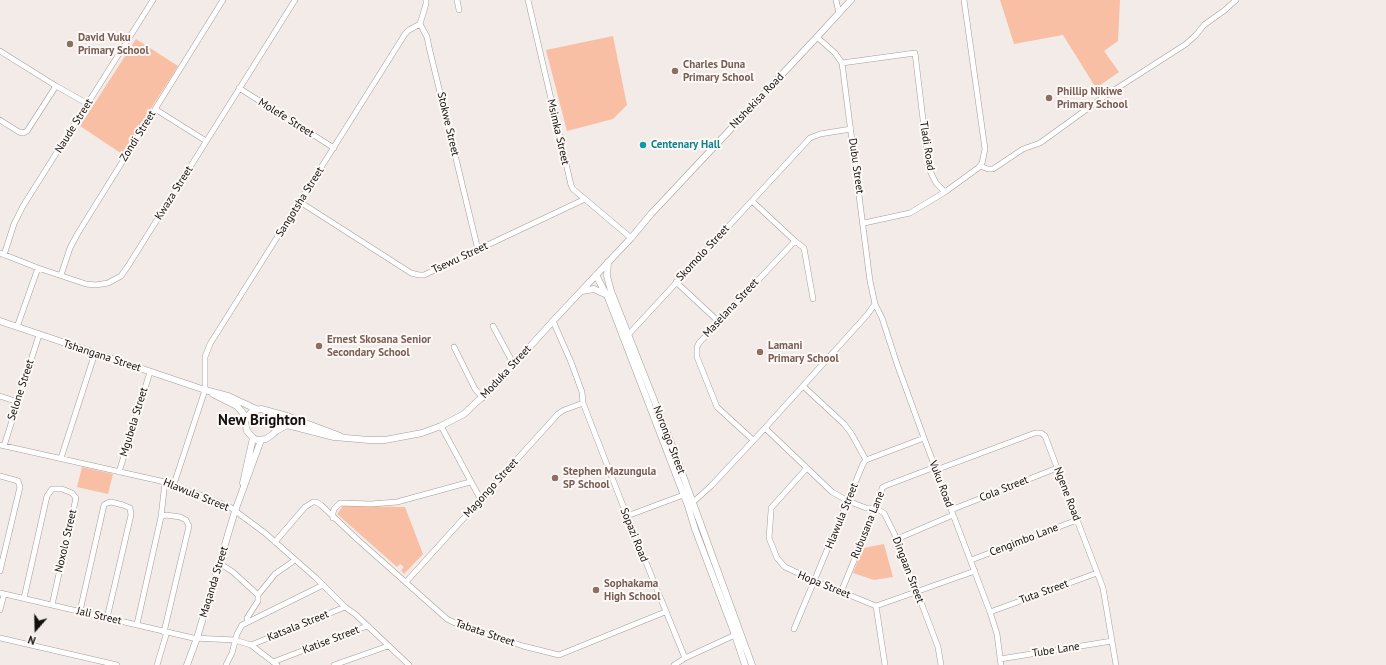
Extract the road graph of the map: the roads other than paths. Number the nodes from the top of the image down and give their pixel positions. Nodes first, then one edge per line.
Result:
1 (152, 0) edge
2 (222, 0) edge
3 (295, 0) edge
4 (426, 0) edge
5 (457, 0) edge
6 (528, 0) edge
7 (836, 0) edge
8 (851, 0) edge
9 (964, 0) edge
10 (1236, 0) edge
11 (459, 10) dead end
12 (839, 13) junction
13 (420, 24) junction
14 (818, 37) junction
15 (0, 51) edge
16 (842, 63) junction
17 (56, 86) junction
18 (239, 88) junction
19 (88, 104) junction
20 (155, 109) junction
21 (0, 120) edge
22 (851, 129) junction
23 (206, 141) junction
24 (334, 148) junction
25 (980, 166) junction
26 (945, 192) junction
27 (585, 199) junction
28 (752, 201) junction
29 (300, 202) junction
30 (864, 224) junction
31 (631, 238) junction
32 (794, 241) junction
33 (478, 250) junction
34 (2, 254) edge
35 (608, 262) junction
36 (38, 268) junction
37 (61, 275) junction
38 (596, 275) junction
39 (676, 282) junction
40 (582, 291) junction
41 (607, 296) junction
42 (813, 299) dead end
43 (875, 304) junction
44 (553, 321) junction
45 (0, 322) edge
46 (719, 322) junction
47 (493, 326) dead end
48 (17, 328) junction
49 (39, 335) junction
50 (628, 335) junction
51 (454, 347) dead end
52 (95, 353) junction
53 (514, 365) junction
54 (150, 372) junction
55 (803, 386) junction
56 (205, 390) junction
57 (0, 396) edge
58 (483, 398) junction
59 (18, 402) junction
60 (583, 403) junction
61 (256, 409) junction
62 (269, 411) junction
63 (247, 418) junction
64 (441, 426) junction
65 (765, 428) junction
66 (276, 431) junction
67 (253, 438) junction
68 (345, 438) junction
69 (924, 438) junction
70 (262, 440) junction
71 (753, 440) junction
72 (2, 445) edge
73 (61, 458) junction
74 (866, 460) junction
75 (807, 468) junction
76 (1057, 468) junction
77 (936, 469) junction
78 (119, 472) junction
79 (0, 476) edge
80 (165, 482) junction
81 (470, 482) junction
82 (174, 484) junction
83 (686, 494) junction
84 (240, 498) junction
85 (481, 500) junction
86 (848, 501) junction
87 (690, 505) junction
88 (875, 508) junction
89 (235, 511) junction
90 (952, 513) junction
91 (626, 516) junction
92 (161, 517) junction
93 (333, 518) junction
94 (1077, 520) junction
95 (898, 540) junction
96 (275, 542) junction
97 (295, 560) junction
98 (971, 560) junction
99 (219, 563) junction
100 (0, 570) edge
101 (975, 571) junction
102 (1097, 573) junction
103 (815, 581) junction
104 (406, 582) junction
105 (323, 585) junction
106 (841, 592) junction
107 (917, 592) junction
108 (2, 594) edge
109 (258, 595) junction
110 (24, 598) junction
111 (52, 605) junction
112 (876, 606) junction
113 (345, 607) junction
114 (0, 610) edge
115 (80, 611) junction
116 (665, 612) junction
117 (990, 612) junction
118 (108, 618) junction
119 (733, 618) junction
120 (248, 621) junction
121 (136, 624) junction
122 (367, 626) junction
123 (794, 629) dead end
124 (165, 632) junction
125 (736, 635) junction
126 (0, 638) edge
127 (197, 638) junction
128 (235, 640) junction
129 (1112, 641) junction
130 (251, 645) junction
131 (388, 646) junction
132 (685, 658) junction
133 (1001, 662) edge
134 (275, 664) edge
135 (117, 665) edge
136 (158, 665) edge
137 (187, 665) edge
138 (226, 665) edge
139 (334, 665) edge
140 (408, 665) edge
141 (674, 665) edge
142 (745, 665) edge
143 (752, 665) edge
144 (885, 665) edge
145 (941, 665) edge
146 (1116, 665) edge

1 - 19 street, Naude Street
2 - 20 street, Zondi Street
3 - 18 street, Kwaza Street
4 - 13 street
5 - 11 street
6 - 27 street, Msimka Street
7 - 12 street
8 - 12 street, Ntshekisa Road
9 - 25 street
10 - 25 street
12 - 14 street, Ntshekisa Road
13 - 24 street, Sangotsha Street
13 - 33 street, Stokwe Street
14 - 16 street
14 - 31 street, Ntshekisa Road
15 - 17 street
16 - 22 street, Dubu Street
16 - 26 street, Tladi Road
17 - 19 street
17 - 21 street
18 - 23 street, Kwaza Street
18 - 24 street, Molefe Street
19 - 34 street, Naude Street
20 - 23 street
20 - 37 street, Zondi Street
22 - 28 street, Skomolo Street
22 - 30 street, Dubu Street
23 - 37 street, Kwaza Street
24 - 29 street, Sangotsha Street
25 - 26 street
26 - 30 street
27 - 31 street, Msimka Street
27 - 33 street, Tsewu Street
28 - 32 street
28 - 39 street, Skomolo Street
29 - 33 street, Tsewu Street
29 - 56 street, Sangotsha Street
30 - 43 street, Dubu Street
31 - 35 street, Moduka Street
32 - 42 street
32 - 46 street, Maselana Street
34 - 36 street, Kwaza Street
35 - 38 street, Moduka Street
35 - 50 street, Norongo Street
36 - 37 street, Kwaza Street
36 - 48 street
38 - 40 street, Moduka Street
38 - 41 street, Norongo Street
39 - 46 street
39 - 50 street, Skomolo Street
40 - 41 street
40 - 44 street, Moduka Street
41 - 83 street, Norongo Street
43 - 55 street
43 - 69 street, Vuku Road
44 - 53 street, Moduka Street
44 - 60 street, Sopazi Road
45 - 48 street, Tshangana Street
46 - 71 street, Maselana Street
47 - 53 street
48 - 49 street, Tshangana Street
49 - 52 street, Tshangana Street
49 - 59 street, Selone Street
50 - 83 street, Norongo Street
51 - 58 street
52 - 54 street, Tshangana Street
52 - 73 street
53 - 58 street, Moduka Street
54 - 56 street, Tshangana Street
54 - 78 street, Mgubela Street
55 - 65 street
55 - 74 street
56 - 61 street, Tshangana Street
56 - 63 street, Tshangana Street
56 - 82 street, Sangotsha Street
57 - 59 street
58 - 64 street, Moduka Street
59 - 72 street, Selone Street
60 - 85 street, Magongo Street
60 - 91 street, Sopazi Road
61 - 62 street
61 - 63 street
62 - 66 street
62 - 68 street, Moduka Street
63 - 67 street
64 - 68 street, Moduka Street
64 - 81 street
65 - 71 street
65 - 75 street
66 - 68 street, Moduka Street
66 - 70 street
67 - 70 street
67 - 84 street, Maqanda Street
69 - 74 street
69 - 77 street, Vuku Road
70 - 84 street, Maqanda Street
71 - 87 street
72 - 73 street, Hlawula Street
73 - 78 street, Hlawula Street
74 - 86 street, Hlawula Street
75 - 86 street
75 - 103 street, Hopa Street
76 - 77 street, Ngene Road
76 - 90 street, Cola Street
76 - 94 street, Ngene Road
77 - 88 street, Rubusana Lane
77 - 90 street, Vuku Road
78 - 80 street, Hlawula Street
79 - 100 street
80 - 82 street, Hlawula Street
80 - 92 street
81 - 85 street
81 - 93 street
82 - 89 street, Hlawula Street
83 - 87 street, Norongo Street
83 - 91 street
84 - 89 street, Maqanda Street
85 - 104 street, Magongo Street
86 - 88 street
86 - 103 street, Hlawula Street
87 - 119 street, Norongo Street
88 - 95 street, Dingaan Street
88 - 106 street, Rubusana Lane
89 - 96 street, Hlawula Street
89 - 99 street, Maqanda Street
90 - 95 street, Cola Street
90 - 98 street, Vuku Road
91 - 116 street, Sopazi Road
92 - 121 street
92 - 124 street
93 - 96 street, Tabata Street
93 - 104 street, Tabata Street
94 - 98 street, Cengimbo Lane
94 - 102 street, Ngene Road
95 - 107 street, Dingaan Street
96 - 97 street, Hlawula Street
97 - 105 street, Hlawula Street
97 - 109 street
98 - 101 street, Vuku Road
99 - 109 street
99 - 127 street, Maqanda Street
101 - 107 street
101 - 117 street, Vuku Road
102 - 117 street, Tuta Street
102 - 129 street, Ngene Road
103 - 106 street, Hopa Street
103 - 123 street, Hlawula Street
104 - 116 street, Tabata Street
105 - 113 street, Hlawula Street
105 - 120 street
106 - 112 street, Hopa Street
107 - 112 street
107 - 145 street, Dingaan Street
108 - 110 street, Jali Street
108 - 114 street
109 - 120 street
110 - 111 street, Jali Street
110 - 111 street, Noxolo Street
111 - 115 street, Jali Street
112 - 144 street
113 - 122 street, Hlawula Street
113 - 130 street, Katsala Street
115 - 118 street, Jali Street
115 - 118 street
116 - 132 street, Sopazi Road
117 - 133 street, Vuku Road
118 - 121 street, Jali Street
119 - 125 street
119 - 143 street
120 - 128 street
121 - 124 street, Jali Street
122 - 131 street, Hlawula Street
122 - 134 street, Katise Street
124 - 127 street, Jali Street
124 - 136 street
125 - 132 street
125 - 142 street
126 - 135 street
127 - 128 street, Jali Street
127 - 137 street, Maqanda Street
128 - 130 street, Jali Street
128 - 138 street
129 - 133 street, Tube Lane
129 - 146 street, Ngene Road
130 - 134 street
131 - 139 street
131 - 140 street, Hlawula Street
132 - 141 street

